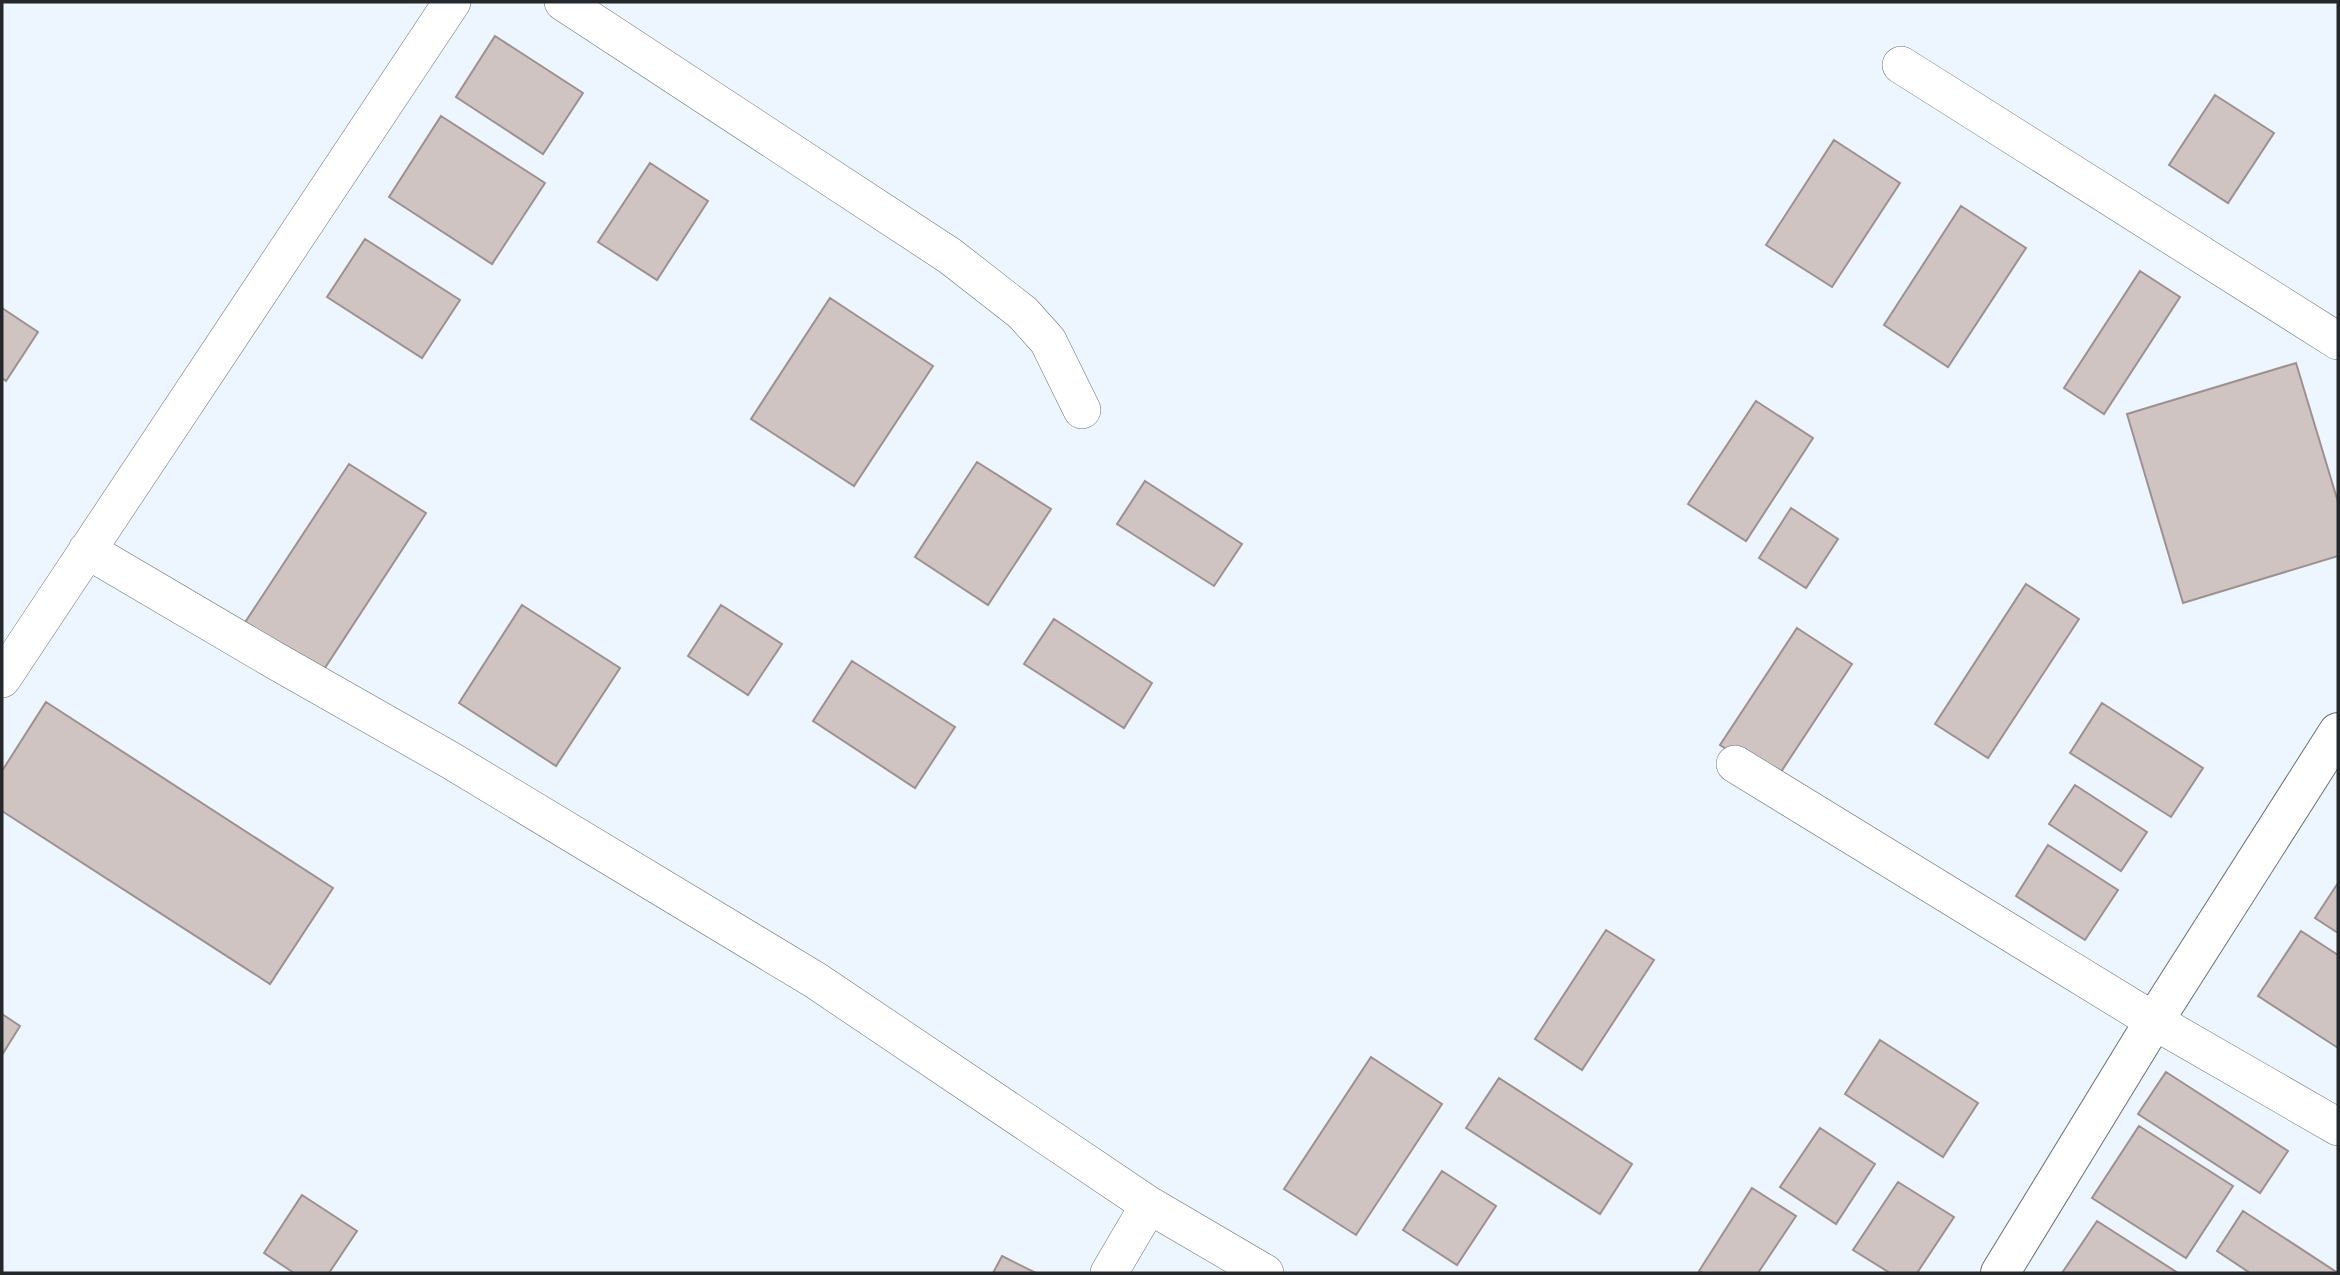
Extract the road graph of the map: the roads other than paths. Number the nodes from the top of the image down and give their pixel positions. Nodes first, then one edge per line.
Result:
1 (452, 2) edge
2 (563, 2) edge
3 (1900, 65) dead end
4 (2338, 341) edge
5 (1082, 410) dead end
6 (87, 550) junction
7 (2, 679) edge
8 (2338, 732) edge
9 (1735, 764) dead end
10 (2154, 1021) junction
11 (2338, 1128) edge
12 (1149, 1205) junction
13 (1109, 1273) edge
14 (1265, 1273) edge
15 (2000, 1273) edge

1 - 6 street
2 - 5 street
3 - 4 street
6 - 7 street
6 - 12 street
8 - 10 street
9 - 10 street
10 - 11 street
10 - 15 street
12 - 13 street
12 - 14 street

